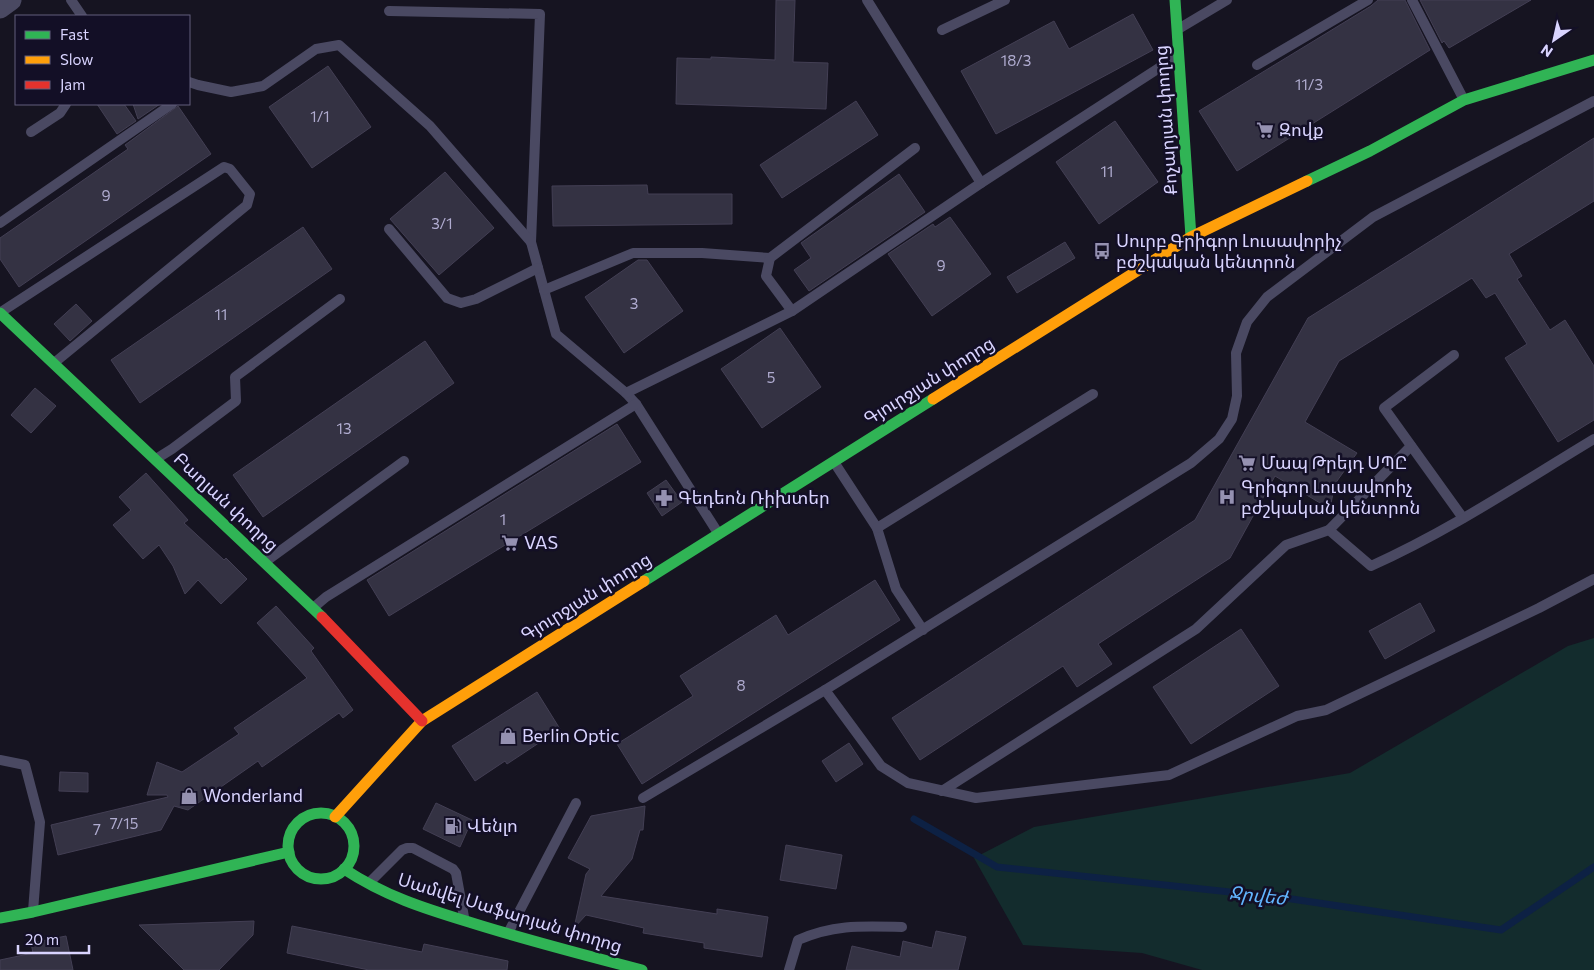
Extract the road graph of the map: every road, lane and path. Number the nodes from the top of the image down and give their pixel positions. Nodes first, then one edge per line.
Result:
1 (11, 0) edge
2 (71, 0) edge
3 (867, 0) edge
4 (1005, 0) edge
5 (1175, 0) edge
6 (1227, 0) edge
7 (1368, 0) edge
8 (1412, 0) edge
9 (0, 8) edge
10 (390, 12) dead end
11 (81, 15) edge
12 (1177, 29) junction
13 (942, 30) dead end
14 (1179, 55) junction
15 (1594, 60) edge
16 (1257, 65) dead end
17 (193, 84) edge
18 (1464, 100) junction
19 (1594, 101) edge
20 (65, 105) edge
21 (171, 105) edge
22 (32, 132) dead end
23 (915, 148) dead end
24 (981, 183) junction
25 (0, 223) edge
26 (389, 229) dead end
27 (1191, 237) junction
28 (531, 242) junction
29 (770, 258) junction
30 (538, 268) junction
31 (544, 290) junction
32 (340, 299) dead end
33 (792, 311) junction
34 (0, 313) edge
35 (1454, 355) dead end
36 (53, 364) junction
37 (626, 393) junction
38 (1092, 394) dead end
39 (636, 404) junction
40 (1594, 439) edge
41 (1411, 446) junction
42 (155, 459) junction
43 (404, 461) dead end
44 (834, 462) junction
45 (1464, 518) junction
46 (876, 528) junction
47 (1328, 530) junction
48 (719, 534) junction
49 (264, 562) junction
50 (1594, 579) edge
51 (313, 608) junction
52 (923, 630) junction
53 (825, 690) junction
54 (422, 721) junction
55 (0, 760) edge
56 (942, 791) junction
57 (643, 798) dead end
58 (576, 803) dead end
59 (335, 817) junction
60 (288, 852) junction
61 (344, 869) junction
62 (368, 885) junction
63 (33, 912) junction
64 (0, 918) edge
65 (465, 920) junction
66 (902, 927) dead end
67 (508, 934) junction
68 (620, 967) edge
69 (642, 970) edge
70 (789, 970) edge

1 - 9 street
2 - 11 lane
3 - 24 lane
4 - 13 lane
5 - 12 main road, Քոչարյան փողոց
6 - 12 lane
7 - 16 lane
8 - 18 lane
10 - 28 lane
12 - 14 main road, Քոչարյան փողոց
14 - 24 lane
14 - 27 main road, Քոչարյան փողոց
15 - 18 main road, Գյուրջյան փողոց
17 - 28 lane
18 - 27 main road, Գյուրջյան փողոց
19 - 52 lane
20 - 22 lane
21 - 25 lane
23 - 29 lane
24 - 33 lane
26 - 30 lane
27 - 44 main road, Գյուրջյան փողոց
28 - 30 lane
29 - 31 lane
29 - 33 lane
30 - 31 lane
31 - 37 lane
32 - 42 lane
33 - 37 lane
34 - 36 main road, Բաղյան փողոց
34 - 36 lane
35 - 41 lane
36 - 42 main road, Բաղյան փողոց
37 - 39 lane
38 - 46 lane
39 - 48 lane
39 - 51 lane
40 - 45 lane
41 - 45 lane
41 - 47 lane
42 - 49 main road, Բաղյան փողոց
43 - 49 lane
44 - 46 lane
44 - 48 main road, Գյուրջյան փողոց
45 - 47 lane
46 - 52 lane
47 - 56 lane
48 - 54 main road, Գյուրջյան փողոց
49 - 51 main road, Բաղյան փողոց
50 - 56 lane
51 - 54 main road, Բաղյան փողոց
52 - 53 lane
53 - 56 lane
53 - 57 lane
54 - 59 main road, Գյուրջյան փողոց
55 - 63 lane
58 - 67 lane
59 - 60 main road
59 - 61 main road
60 - 61 main road
60 - 63 main road
61 - 62 main road, Սամվել Սաֆարյան փողոց
62 - 65 main road, Սամվել Սաֆարյան փողոց
62 - 65 lane
63 - 64 main road
65 - 67 main road, Սամվել Սաֆարյան փողոց
66 - 70 lane
67 - 68 main road, Սամվել Սաֆարյան փողոց
68 - 69 main road, Սամվել Սաֆարյան փողոց

